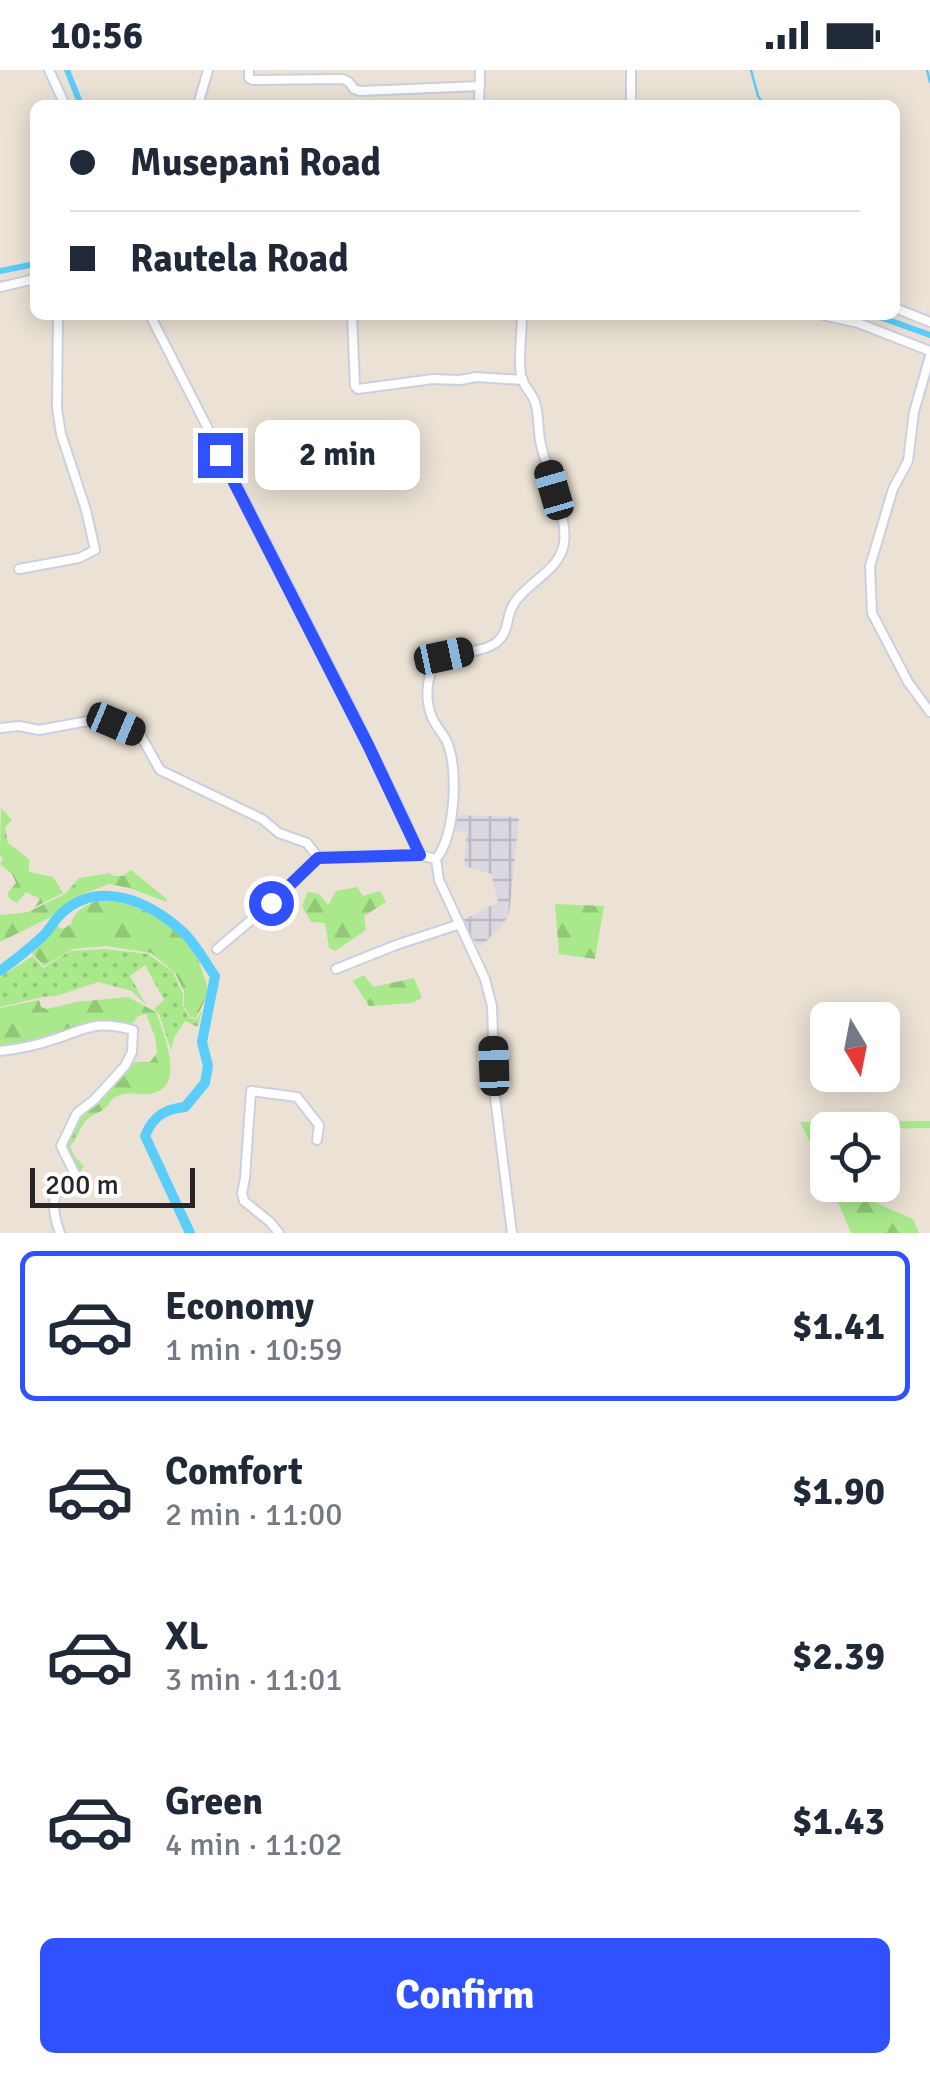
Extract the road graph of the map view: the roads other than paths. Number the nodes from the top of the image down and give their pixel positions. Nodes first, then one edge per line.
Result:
1 (49, 70) edge
2 (208, 70) edge
3 (249, 70) edge
4 (350, 70) edge
5 (480, 70) edge
6 (631, 70) edge
7 (350, 82) junction
8 (480, 86) junction
9 (63, 100) edge
10 (199, 100) edge
11 (480, 100) edge
12 (631, 100) edge
13 (30, 280) edge
14 (0, 287) edge
15 (900, 310) edge
16 (58, 320) edge
17 (153, 320) edge
18 (352, 320) edge
19 (522, 320) edge
20 (845, 320) edge
21 (930, 322) edge
22 (930, 354) edge
23 (523, 380) junction
24 (18, 569) dead end
25 (930, 712) edge
26 (0, 728) edge
27 (420, 855) junction
28 (318, 858) junction
29 (436, 860) junction
30 (460, 924) junction
31 (217, 949) dead end
32 (336, 969) dead end
33 (0, 1051) edge
34 (317, 1140) dead end
35 (60, 1233) edge
36 (279, 1233) edge
37 (512, 1233) edge

1 - 9 street
2 - 10 street
3 - 7 street
4 - 7 street
5 - 8 street
6 - 12 street
7 - 8 street
8 - 11 street
13 - 14 street
15 - 21 street
16 - 24 street
17 - 27 street
18 - 23 street
19 - 23 street
20 - 22 street
22 - 25 street
23 - 29 street
26 - 28 street
27 - 28 street
27 - 29 street
28 - 31 street
29 - 30 street
30 - 32 street
30 - 37 street
33 - 35 street
34 - 36 street

